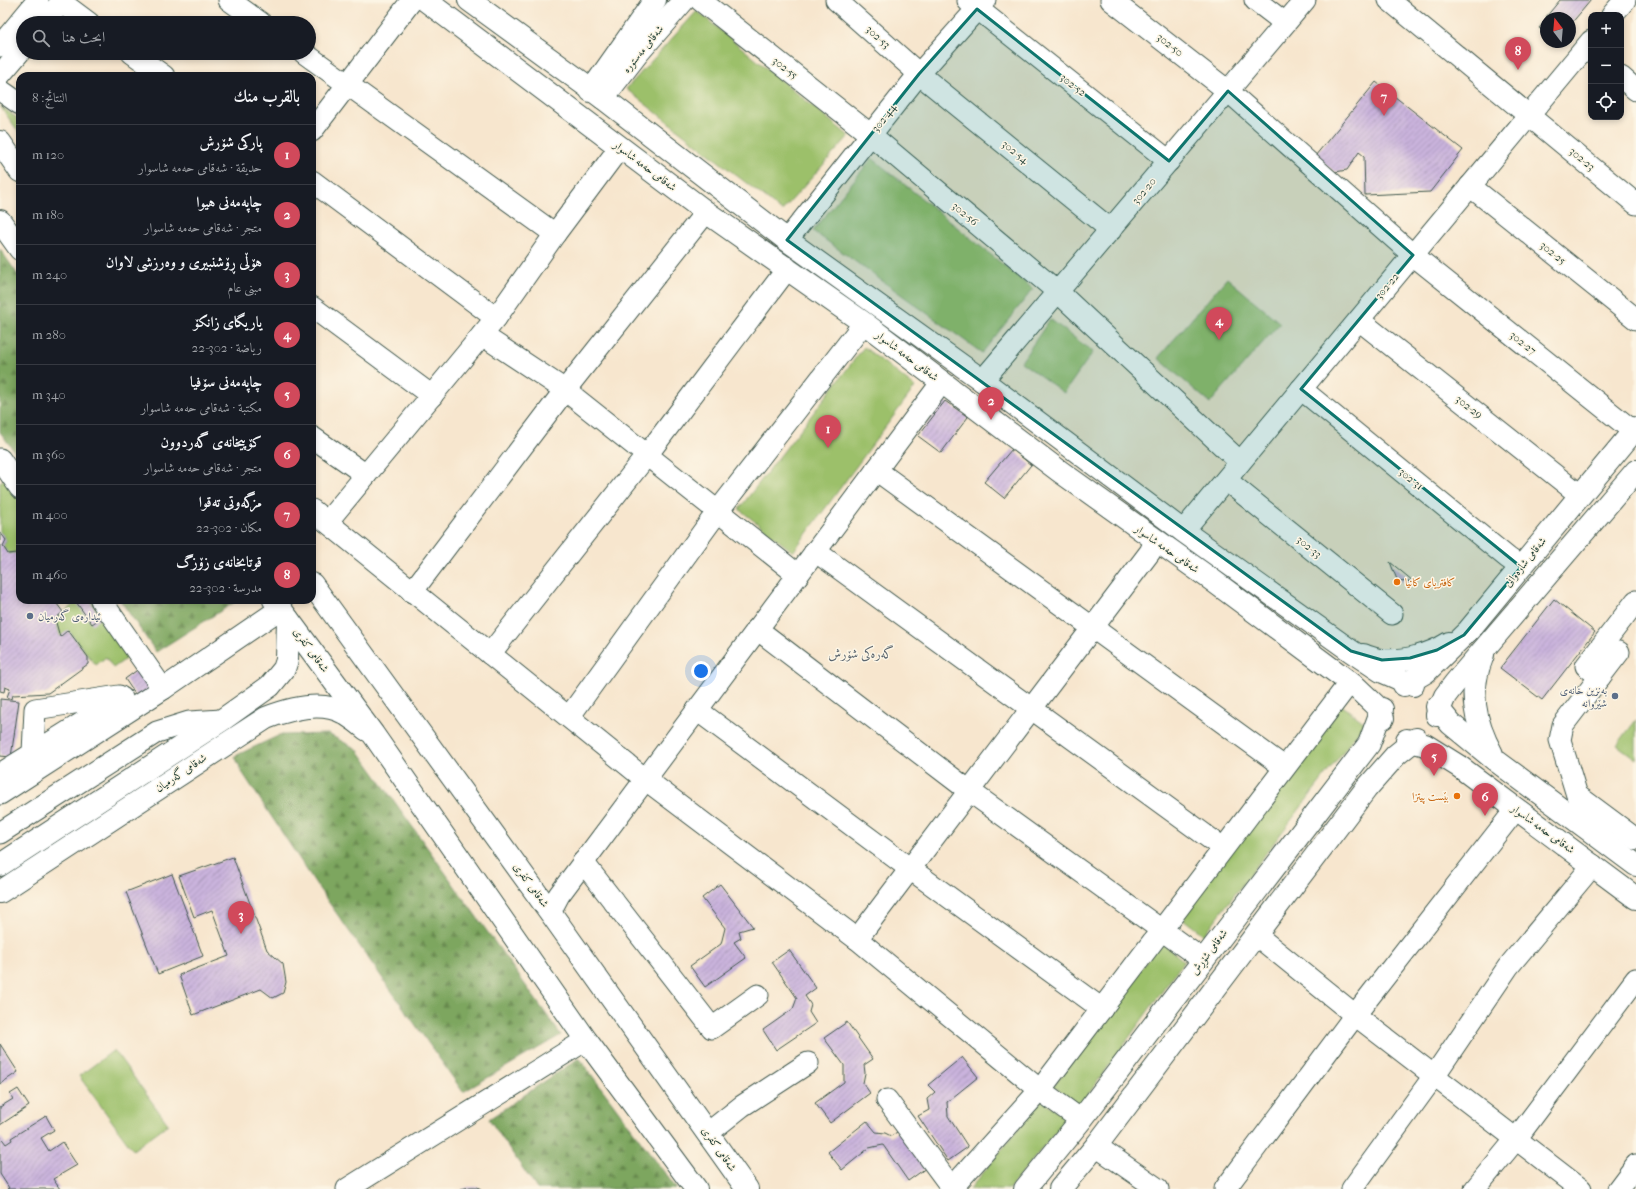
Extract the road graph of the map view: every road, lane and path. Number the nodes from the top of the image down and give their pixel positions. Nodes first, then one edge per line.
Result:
1 (38, 0) edge
2 (228, 0) edge
3 (412, 0) edge
4 (425, 0) edge
5 (469, 0) edge
6 (655, 0) edge
7 (684, 0) edge
8 (700, 0) edge
9 (836, 0) edge
10 (1111, 0) edge
11 (1255, 0) edge
12 (1305, 0) edge
13 (1389, 0) edge
14 (1625, 0) edge
15 (62, 1) edge
16 (977, 3) edge
17 (1615, 12) edge
18 (25, 16) edge
19 (50, 16) edge
20 (80, 16) edge
21 (251, 16) edge
22 (1285, 23) junction
23 (16, 27) edge
24 (0, 46) edge
25 (631, 47) junction
26 (1588, 47) edge
27 (16, 57) edge
28 (142, 60) edge
29 (314, 60) edge
30 (158, 72) edge
31 (919, 74) junction
32 (1, 75) edge
33 (1624, 80) edge
34 (348, 84) junction
35 (1636, 90) edge
36 (1228, 91) junction
37 (597, 95) junction
38 (16, 98) edge
39 (1529, 115) junction
40 (316, 126) edge
41 (871, 136) junction
42 (0, 142) edge
43 (620, 147) junction
44 (1169, 161) junction
45 (16, 165) edge
46 (316, 184) edge
47 (1470, 186) junction
48 (1636, 204) edge
49 (706, 212) junction
50 (0, 221) edge
51 (1111, 230) junction
52 (555, 234) junction
53 (787, 240) junction
54 (16, 244) edge
55 (1413, 255) junction
56 (786, 267) junction
57 (1058, 292) junction
58 (316, 310) edge
59 (496, 318) junction
60 (1636, 319) edge
61 (1358, 320) junction
62 (864, 323) junction
63 (482, 335) junction
64 (982, 381) junction
65 (942, 382) junction
66 (1301, 389) junction
67 (565, 390) junction
68 (432, 396) junction
69 (1635, 429) edge
70 (316, 440) edge
71 (647, 455) junction
72 (0, 461) edge
73 (1240, 462) junction
74 (876, 470) junction
75 (1636, 472) edge
76 (366, 475) junction
77 (1226, 480) junction
78 (16, 483) edge
79 (1580, 495) junction
80 (718, 511) junction
81 (319, 516) edge
82 (1183, 531) junction
83 (1155, 541) junction
84 (815, 551) junction
85 (1228, 562) junction
86 (1521, 567) junction
87 (798, 575) junction
88 (1212, 580) junction
89 (316, 590) edge
90 (412, 592) junction
91 (1636, 601) edge
92 (104, 604) edge
93 (278, 607) edge
94 (1392, 614) dead end
95 (1092, 627) junction
96 (1471, 627) junction
97 (757, 630) junction
98 (1492, 641) junction
99 (1351, 651) junction
100 (1619, 652) dead end
101 (490, 654) junction
102 (1600, 677) junction
103 (1350, 682) junction
104 (159, 683) junction
105 (1408, 684) junction
106 (127, 695) junction
107 (1030, 708) junction
108 (697, 710) junction
109 (1438, 711) junction
110 (1382, 714) junction
111 (569, 717) junction
112 (222, 720) junction
113 (373, 734) junction
114 (1412, 740) junction
115 (36, 760) junction
116 (1495, 760) junction
117 (1284, 767) junction
118 (1347, 773) junction
119 (0, 774) edge
120 (645, 779) junction
121 (1366, 789) junction
122 (968, 790) junction
123 (0, 794) edge
124 (1578, 796) junction
125 (1516, 809) junction
126 (1588, 828) junction
127 (0, 833) edge
128 (1636, 839) edge
129 (1223, 848) junction
130 (583, 862) junction
131 (1635, 864) edge
132 (0, 865) edge
133 (1593, 865) junction
134 (909, 868) junction
135 (0, 892) edge
136 (1628, 892) edge
137 (550, 912) junction
138 (1162, 930) junction
139 (1256, 935) junction
140 (857, 939) junction
141 (1203, 960) junction
142 (1636, 979) edge
143 (758, 995) dead end
144 (1102, 1009) junction
145 (1355, 1015) junction
146 (586, 1040) junction
147 (808, 1064) dead end
148 (1434, 1076) junction
149 (1040, 1090) junction
150 (887, 1100) dead end
151 (1081, 1120) junction
152 (708, 1133) junction
153 (1516, 1139) junction
154 (1096, 1146) junction
155 (1636, 1165) edge
156 (347, 1189) edge
157 (696, 1189) edge
158 (747, 1189) edge
159 (952, 1189) edge
160 (1025, 1189) edge
161 (1060, 1189) edge
162 (1158, 1189) edge
163 (1226, 1189) edge
164 (1352, 1189) edge
165 (1475, 1189) edge
166 (1581, 1189) edge
167 (1618, 1189) edge

1 - 18 street
2 - 21 street
3 - 34 street
4 - 43 main road, شەقامی حەمە شاسوار
5 - 37 main road
6 - 25 main road, شەقامی مەستورە
7 - 25 main road, شەقامی مەستورە
8 - 41 street, 302-55
9 - 31 street, 302-53
10 - 36 street, 302-50
11 - 22 street
12 - 22 street, 302-20
13 - 39 street, 302-23
14 - 17 street
15 - 19 street
15 - 20 street
16 - 31 street, 302-44
16 - 44 street, 302-52
22 - 36 street, 302-20
23 - 24 street
25 - 37 main road, شەقامی مەستورە
26 - 39 street, 302-22
27 - 32 street
28 - 30 street
29 - 34 street
31 - 41 street, 302-44
31 - 51 street, 302-54
32 - 38 street
33 - 35 street
34 - 40 street
34 - 52 street
36 - 44 street, 302-20
36 - 55 street, 302-50
37 - 53 main road
39 - 47 street, 302-22
39 - 48 street, 302-23
41 - 53 street, 302-44
41 - 57 street, 302-56
42 - 45 main road
43 - 49 main road, شەقامی حەمە شاسوار
43 - 52 street
44 - 51 street, 302-20
46 - 59 street
47 - 55 street, 302-22
47 - 60 street, 302-25
49 - 56 main road, شەقامی حەمە شاسوار
49 - 67 street
50 - 54 main road
51 - 57 street, 302-20
52 - 59 street
53 - 64 main road
55 - 61 street, 302-22
55 - 69 street, 302-27
56 - 62 main road, شەقامی حەمە شاسوار
56 - 71 street
57 - 64 street, 302-20
57 - 73 street, 302-56
58 - 68 street
59 - 63 street
61 - 66 street, 302-22
61 - 79 street, 302-29
62 - 65 main road, شەقامی حەمە شاسوار
62 - 80 street
63 - 67 street
63 - 68 street
64 - 82 main road
65 - 74 street
65 - 83 main road, شەقامی حەمە شاسوار
66 - 73 street, 302-22
66 - 86 street, 302-31
67 - 71 street
67 - 90 street
68 - 76 street
69 - 79 main road, شەقامی شارەوانی
70 - 76 street
71 - 80 street
71 - 101 street
72 - 78 street
73 - 77 street, 302-22
74 - 84 street
74 - 95 street
75 - 98 main road
76 - 81 street
77 - 82 street, 302-22
77 - 94 street, 302-33
79 - 86 main road, شەقامی شارەوانی
80 - 87 street
80 - 111 street
81 - 90 street
82 - 85 main road
83 - 88 main road, شەقامی حەمە شاسوار
83 - 95 street
84 - 87 street
84 - 107 street
85 - 88 main road
85 - 99 main road
86 - 96 main road, شەقامی شارەوانی
87 - 97 street
88 - 103 main road, شەقامی حەمە شاسوار
89 - 137 main road, شەقامی کفری
90 - 101 street
91 - 102 street
92 - 104 street
93 - 104 street
93 - 112 main road, شەقامی گەرمیان
93 - 113 main road, شەقامی کفری
95 - 107 street
95 - 117 street
96 - 98 main road
96 - 99 main road
96 - 105 main road, شەقامی شارەوانی
97 - 108 street
97 - 122 street
98 - 109 main road
98 - 116 main road
99 - 105 main road
100 - 102 street
101 - 111 street
102 - 124 street
103 - 110 main road, شەقامی حەمە شاسوار
103 - 117 street
104 - 106 street
104 - 115 street
105 - 109 main road
105 - 110 main road
106 - 115 street
106 - 115 street
107 - 122 street
107 - 129 street
108 - 120 street
108 - 134 street
109 - 114 main road
109 - 116 main road
110 - 114 main road
110 - 118 main road, شەقامی شۆڕش
111 - 120 street
112 - 127 street
112 - 132 main road, شەقامی گەرمیان
113 - 135 main road, شەقامی گەرمیان
113 - 146 main road, شەقامی کفری
114 - 121 main road
114 - 125 main road, شەقامی حەمە شاسوار
115 - 119 street
115 - 123 street
116 - 126 main road
117 - 129 street
118 - 121 main road
118 - 141 main road, شەقامی شۆڕش
120 - 130 street
120 - 140 street
121 - 139 main road
122 - 134 street
122 - 138 street
124 - 126 street
124 - 128 street
125 - 133 main road, شەقامی حەمە شاسوار
125 - 145 street
126 - 131 main road
129 - 138 street
130 - 137 street
130 - 143 street
131 - 136 main road
133 - 136 main road, شەقامی حەمە شاسوار
133 - 148 street
134 - 140 street
134 - 144 street
137 - 152 main road, شەقامی کفری
138 - 141 street
138 - 144 street
139 - 145 street
139 - 154 main road
140 - 149 street
141 - 151 main road, شەقامی شۆڕش
142 - 153 street
144 - 149 street
145 - 148 street
145 - 163 street
146 - 156 street
146 - 157 main road, شەقامی کفری
147 - 152 street
148 - 153 street
148 - 164 street
149 - 151 street
149 - 159 street
150 - 159 street
151 - 160 main road, شەقامی شۆڕش
152 - 158 main road, شەقامی کفری
153 - 165 street
153 - 166 street
154 - 161 main road
154 - 162 street
155 - 167 street

